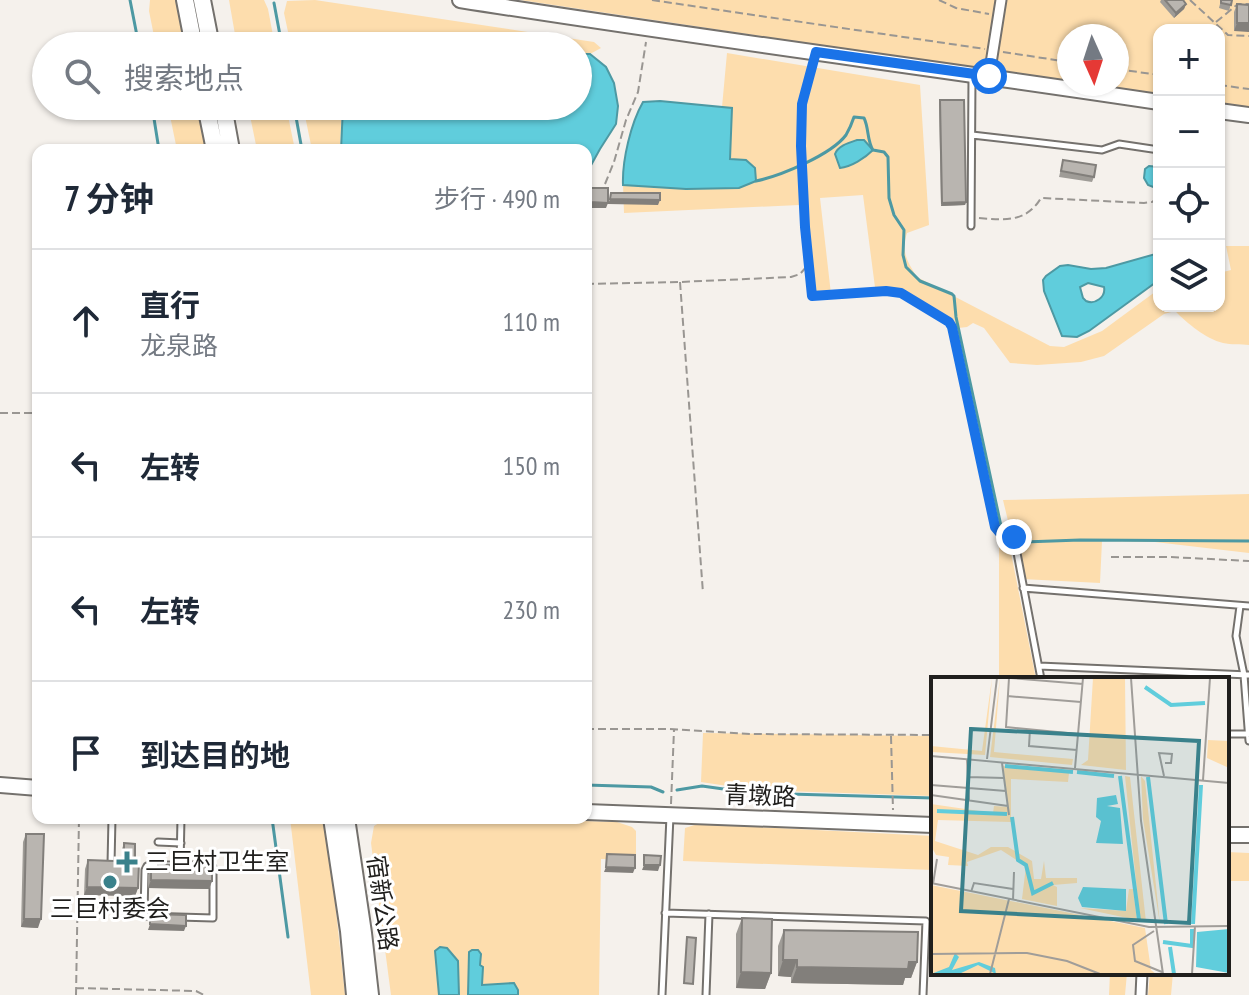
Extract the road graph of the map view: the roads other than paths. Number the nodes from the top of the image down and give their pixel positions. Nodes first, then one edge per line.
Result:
1 (185, 0) edge
2 (202, 0) edge
3 (460, 0) edge
4 (1001, 0) edge
5 (191, 32) edge
6 (208, 32) edge
7 (972, 73) junction
8 (989, 76) junction
9 (1153, 101) edge
10 (1225, 112) edge
11 (1249, 115) edge
12 (209, 120) edge
13 (226, 120) edge
14 (972, 135) dead end
15 (214, 144) edge
16 (230, 144) edge
17 (1153, 149) edge
18 (971, 226) dead end
19 (1014, 537) road end
20 (1023, 588) junction
21 (1240, 606) junction
22 (1249, 606) edge
23 (1039, 666) junction
24 (1246, 675) edge
25 (1041, 677) edge
26 (1248, 734) edge
27 (1249, 741) edge
28 (0, 785) edge
29 (32, 788) edge
30 (592, 812) edge
31 (670, 815) junction
32 (112, 824) edge
33 (181, 824) edge
34 (333, 824) edge
35 (347, 824) edge
36 (931, 825) edge
37 (158, 842) dead end
38 (181, 843) junction
39 (111, 864) edge
40 (180, 865) junction
41 (665, 913) junction
42 (709, 914) junction
43 (1142, 975) edge
44 (355, 995) edge
45 (370, 995) edge
46 (662, 995) edge
47 (706, 995) edge
48 (923, 995) edge
49 (1141, 995) edge

1 - 5 highway
2 - 6 highway
3 - 7 street
4 - 8 street
7 - 8 street
7 - 18 lane
8 - 9 street
10 - 11 street
12 - 15 highway
13 - 16 highway
14 - 17 lane
19 - 20 lane
20 - 21 lane
20 - 23 lane
21 - 22 lane
21 - 24 lane
23 - 24 lane
23 - 25 lane
24 - 26 lane
26 - 27 lane
28 - 29 street
30 - 31 street, 青墩路
31 - 36 street, 青墩路
31 - 41 lane
32 - 39 lane
33 - 38 lane
34 - 44 highway, 宿新公路
35 - 45 highway, 宿新公路
37 - 38 lane
38 - 40 lane
40 - 40 lane
41 - 42 lane
41 - 46 lane
42 - 47 lane
42 - 48 lane
43 - 49 street

